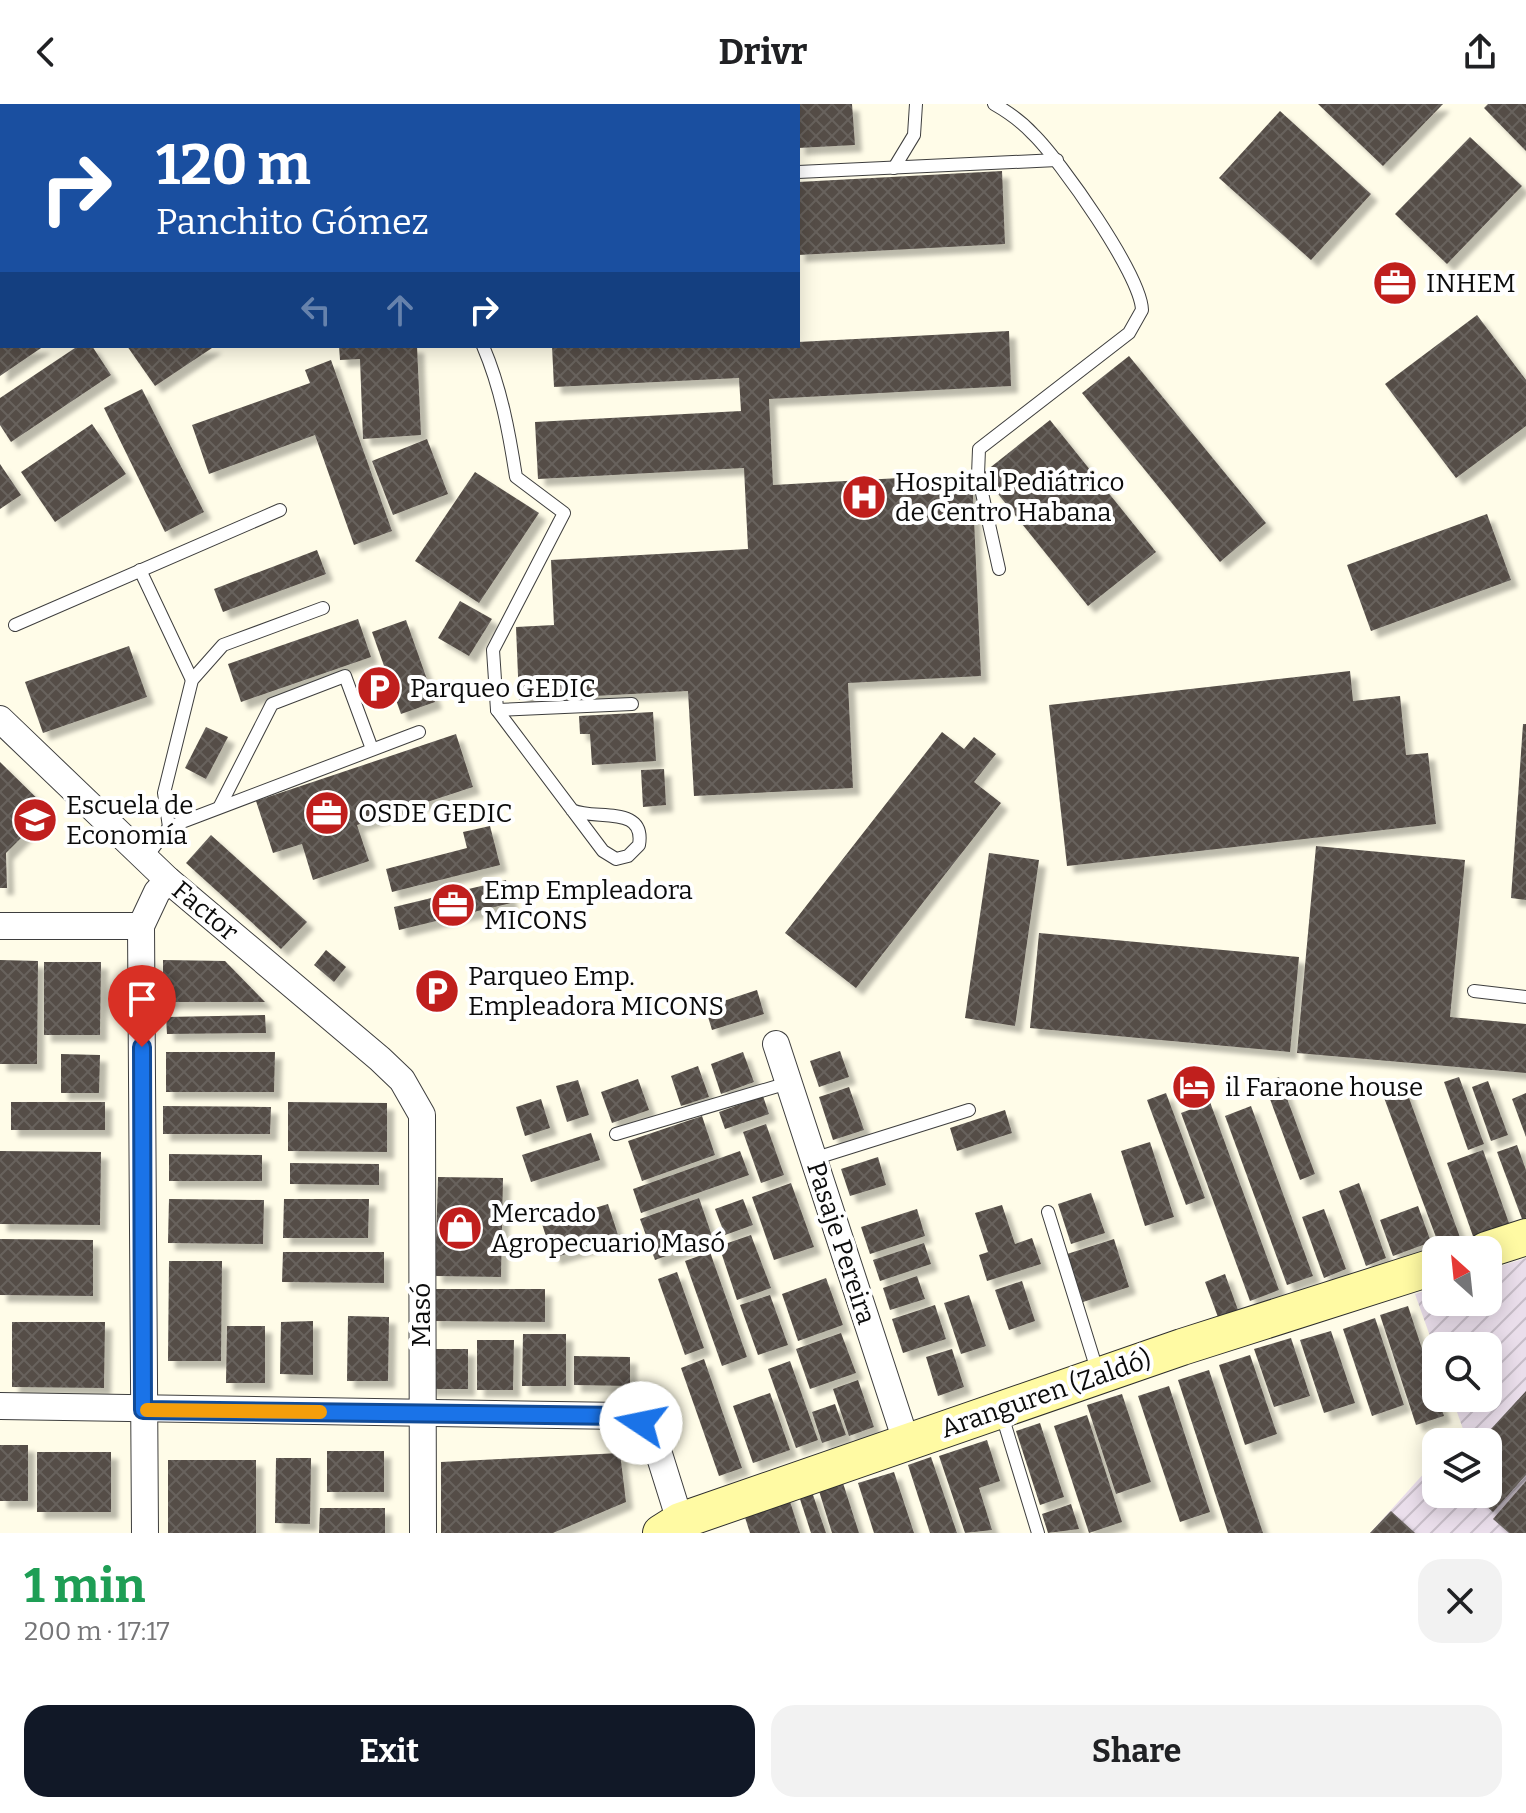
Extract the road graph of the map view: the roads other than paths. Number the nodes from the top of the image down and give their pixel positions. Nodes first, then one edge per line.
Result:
1 (916, 104) edge
2 (994, 104) edge
3 (1057, 160) junction
4 (894, 168) junction
5 (800, 172) edge
6 (484, 348) edge
7 (280, 510) dead end
8 (999, 569) dead end
9 (140, 570) junction
10 (323, 608) dead end
11 (15, 625) dead end
12 (192, 680) junction
13 (632, 704) dead end
14 (497, 710) junction
15 (0, 719) edge
16 (419, 732) dead end
17 (372, 749) junction
18 (220, 806) junction
19 (572, 810) junction
20 (169, 827) junction
21 (145, 859) junction
22 (168, 880) junction
23 (0, 926) edge
24 (141, 926) junction
25 (1474, 991) dead end
26 (1526, 997) edge
27 (776, 1044) dead end
28 (788, 1083) junction
29 (415, 1099) joint
30 (969, 1110) dead end
31 (616, 1134) dead end
32 (813, 1159) junction
33 (1048, 1212) dead end
34 (1526, 1237) edge
35 (1502, 1245) edge
36 (1422, 1271) edge
37 (1099, 1377) junction
38 (0, 1406) edge
39 (1000, 1409) junction
40 (143, 1410) junction
41 (421, 1413) junction
42 (906, 1441) junction
43 (674, 1529) edge
44 (145, 1533) edge
45 (423, 1533) edge
46 (1038, 1533) edge

1 - 4 lane
2 - 3 lane
3 - 4 lane
3 - 8 lane
4 - 5 lane
6 - 14 lane
7 - 9 lane
9 - 11 lane
9 - 12 lane
10 - 12 lane
12 - 20 lane
13 - 14 lane
14 - 19 lane
15 - 21 street, Factor
16 - 17 lane
17 - 18 lane
17 - 18 lane
18 - 20 lane
19 - 19 lane
20 - 21 lane
21 - 22 street, Factor
22 - 24 street
22 - 29 street, Factor
23 - 24 street
24 - 40 street
25 - 26 lane
27 - 28 street, Pasaje Pereira
28 - 31 lane
28 - 32 street, Pasaje Pereira
29 - 41 street, Masó
30 - 32 lane
32 - 42 street, Pasaje Pereira
33 - 37 lane
34 - 35 main road
36 - 37 main road, Aranguren (Zaldó)
37 - 39 main road, Aranguren (Zaldó)
38 - 40 street
39 - 42 main road, Aranguren (Zaldó)
39 - 46 lane
40 - 41 street
40 - 44 street
41 - 43 street
41 - 45 street, Masó
42 - 43 main road, Aranguren (Zaldó)

